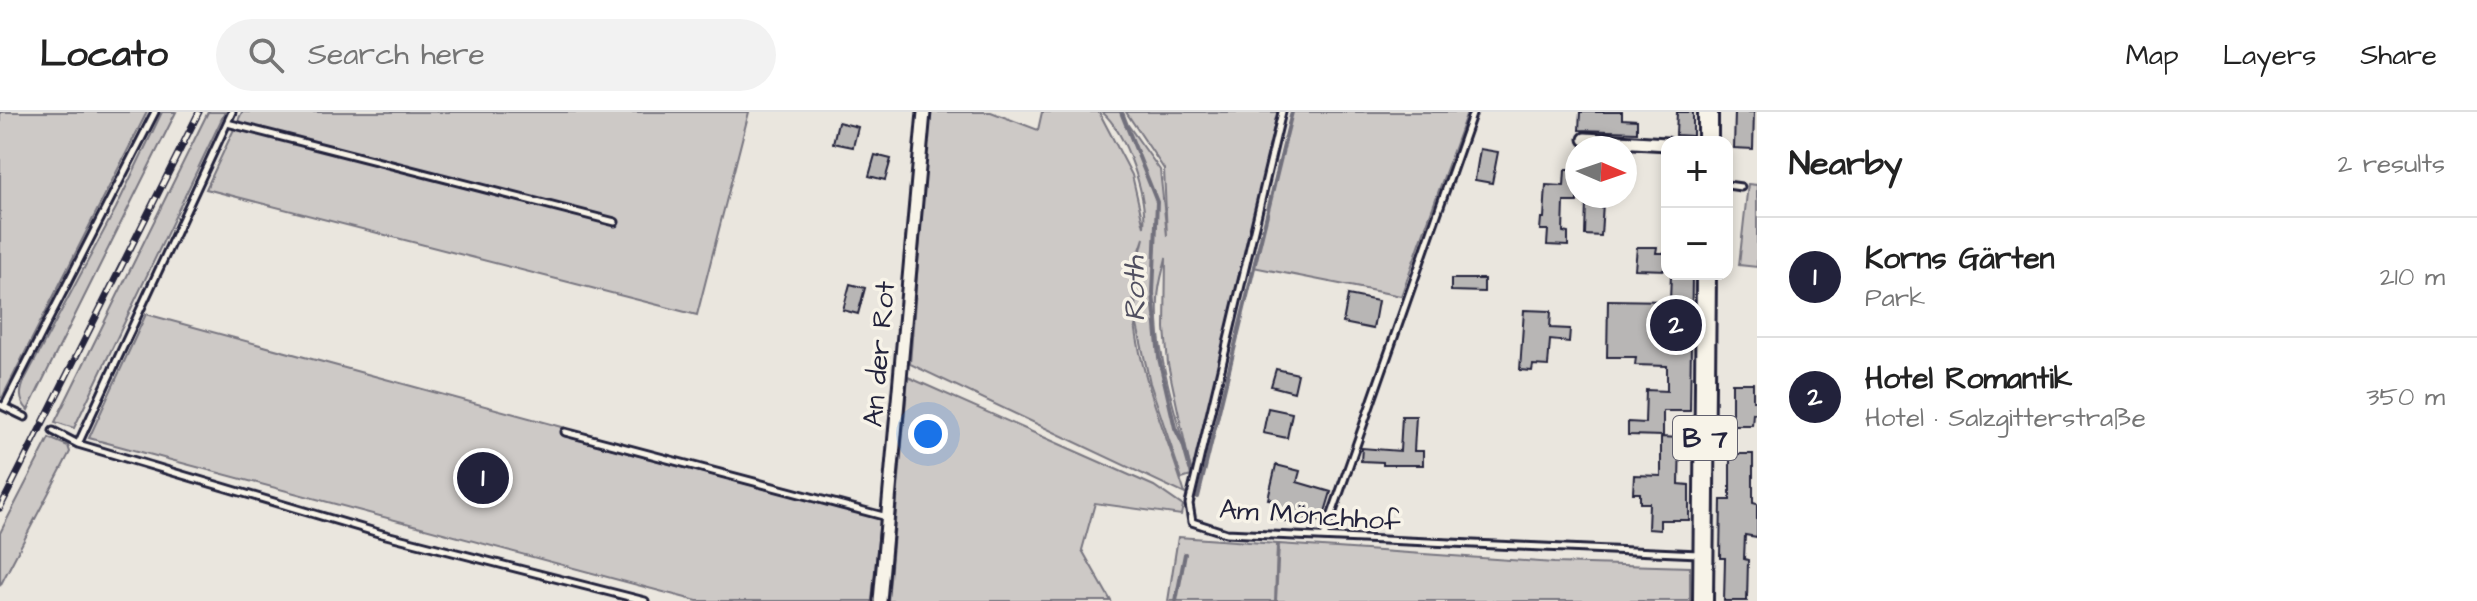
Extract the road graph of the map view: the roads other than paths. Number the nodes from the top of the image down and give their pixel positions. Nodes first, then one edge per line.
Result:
1 (155, 112) edge
2 (232, 112) edge
3 (924, 112) edge
4 (1282, 112) edge
5 (1473, 112) edge
6 (1708, 112) edge
7 (227, 123) junction
8 (1708, 136) edge
9 (1637, 142) edge
10 (1661, 144) edge
11 (1733, 186) edge
12 (1741, 187) dead end
13 (615, 222) dead end
14 (1706, 280) edge
15 (2, 406) edge
16 (25, 417) dead end
17 (53, 431) dead end
18 (565, 432) dead end
19 (78, 444) junction
20 (887, 517) junction
21 (1324, 537) junction
22 (1704, 554) junction
23 (645, 601) edge
24 (880, 601) edge
25 (1703, 601) edge

1 - 15 lane
2 - 7 lane
3 - 20 street, An der Rot
4 - 21 lane, Am Mönchhof
5 - 21 lane
6 - 8 main road
7 - 13 lane
7 - 19 lane
9 - 10 street
11 - 12 lane
14 - 22 main road, B 7
15 - 16 lane
17 - 19 lane
18 - 20 lane
19 - 23 lane
20 - 24 street, An der Rot
21 - 22 lane, Am Mönchhof
22 - 25 main road, B 7

